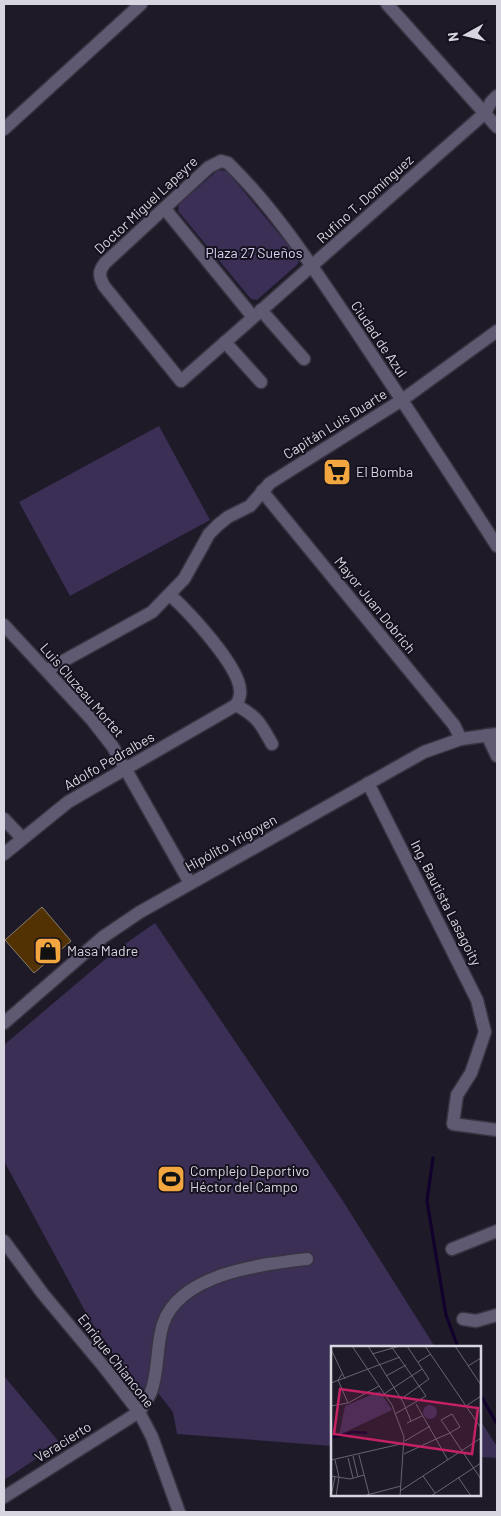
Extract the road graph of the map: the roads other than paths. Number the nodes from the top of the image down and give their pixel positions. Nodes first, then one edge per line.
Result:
1 (141, 4) edge
2 (387, 4) edge
3 (497, 96) edge
4 (485, 112) junction
5 (497, 127) edge
6 (4, 129) edge
7 (221, 162) joint
8 (164, 209) junction
9 (312, 266) junction
10 (257, 314) junction
11 (497, 331) edge
12 (225, 342) junction
13 (304, 358) dead end
14 (181, 381) joint
15 (261, 382) dead end
16 (402, 400) junction
17 (262, 491) junction
18 (497, 546) edge
19 (170, 595) junction
20 (4, 625) edge
21 (47, 670) junction
22 (236, 705) junction
23 (492, 735) edge
24 (461, 739) junction
25 (272, 744) dead end
26 (497, 756) edge
27 (126, 768) junction
28 (368, 783) junction
29 (4, 819) edge
30 (22, 838) junction
31 (4, 854) edge
32 (190, 883) junction
33 (4, 1023) edge
34 (497, 1130) edge
35 (497, 1231) edge
36 (4, 1242) edge
37 (452, 1249) dead end
38 (307, 1259) dead end
39 (497, 1315) edge
40 (463, 1319) dead end
41 (139, 1412) junction
42 (4, 1497) edge
43 (180, 1512) edge

1 - 6 street
2 - 4 street
3 - 4 street, Rufino T. Domínguez
4 - 5 street
4 - 9 street, Rufino T. Domínguez
7 - 8 street, Doctor Miguel Lapeyre
7 - 9 street, Ciudad de Azul
8 - 10 street
8 - 14 street, Doctor Miguel Lapeyre
9 - 10 street, Rufino T. Domínguez
9 - 16 street, Ciudad de Azul
10 - 12 street, Rufino T. Domínguez
10 - 13 street
11 - 16 street, Capitán Luis Duarte
12 - 14 street, Rufino T. Domínguez
12 - 15 street
16 - 17 street, Capitán Luis Duarte
16 - 18 street, Ciudad de Azul
17 - 19 street, Capitán Luis Duarte
17 - 24 street, Mayor Juan Dobrich
19 - 21 street, Capitán Luis Duarte
19 - 22 street
20 - 21 street, Luis Cluzeau Mortet
21 - 27 street, Luis Cluzeau Mortet
22 - 25 street
22 - 27 street, Adolfo Pedralbes
23 - 24 street, Hipólito Yrigoyen
23 - 26 street
24 - 28 street, Hipólito Yrigoyen
27 - 30 street, Adolfo Pedralbes
27 - 32 street, Luis Cluzeau Mortet
28 - 32 street, Hipólito Yrigoyen
28 - 34 street, Ing. Bautista Lasagoity
29 - 30 street
30 - 31 street, Adolfo Pedralbes
32 - 33 street, Hipólito Yrigoyen
35 - 37 street
36 - 41 street, Enrique Chiancone
38 - 41 street
39 - 40 street
41 - 42 street, Veracierto
41 - 43 street, Enrique Chiancone

